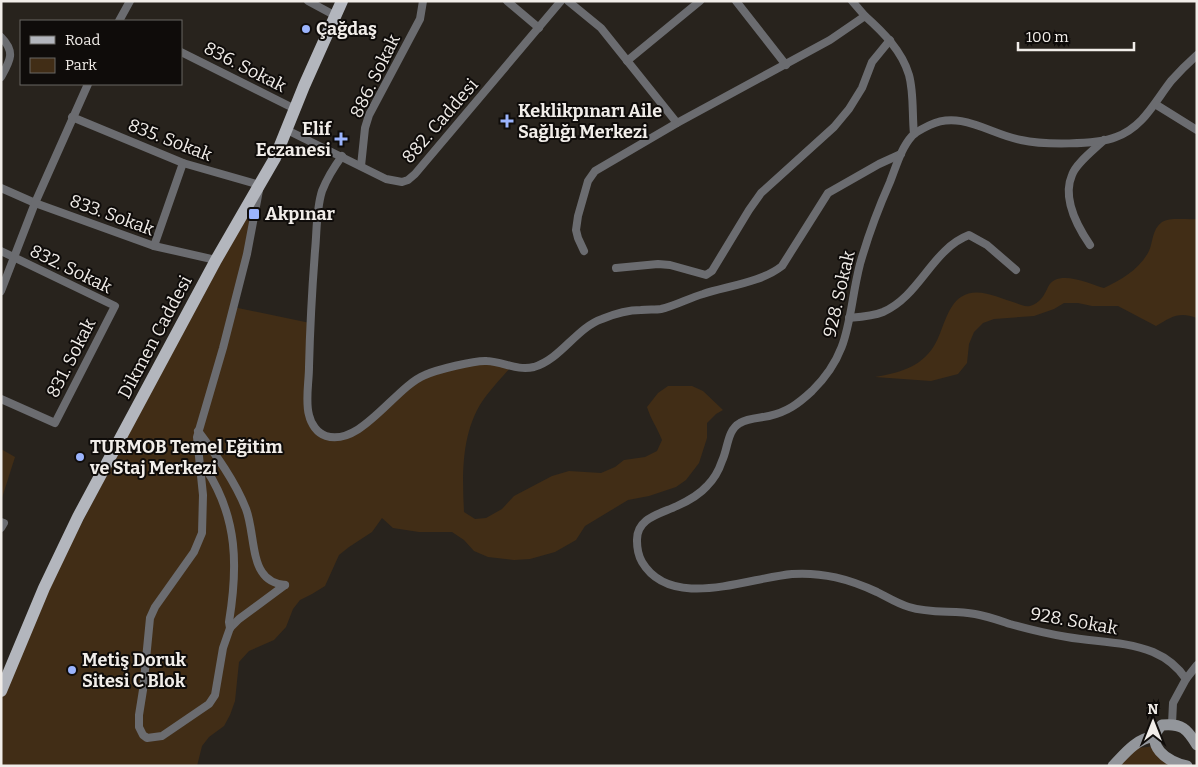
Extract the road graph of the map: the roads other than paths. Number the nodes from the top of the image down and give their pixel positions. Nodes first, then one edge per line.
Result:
1 (130, 1) edge
2 (308, 1) edge
3 (342, 1) edge
4 (423, 1) edge
5 (507, 1) edge
6 (560, 1) edge
7 (568, 1) edge
8 (700, 1) edge
9 (736, 1) edge
10 (852, 1) edge
11 (334, 15) junction
12 (865, 16) junction
13 (120, 20) edge
14 (539, 28) junction
15 (1, 37) edge
16 (890, 40) junction
17 (182, 52) edge
18 (1197, 55) edge
19 (627, 61) junction
20 (786, 65) junction
21 (1, 77) edge
22 (88, 85) edge
23 (1155, 104) junction
24 (295, 109) junction
25 (72, 117) junction
26 (677, 123) junction
27 (287, 130) junction
28 (1197, 130) edge
29 (914, 134) junction
30 (1104, 140) junction
31 (901, 154) junction
32 (342, 156) junction
33 (183, 163) junction
34 (361, 166) junction
35 (260, 185) junction
36 (1, 188) edge
37 (35, 203) junction
38 (1090, 245) dead end
39 (154, 246) junction
40 (1, 251) edge
41 (584, 251) dead end
42 (14, 258) junction
43 (216, 260) junction
44 (616, 268) dead end
45 (1016, 270) dead end
46 (706, 275) junction
47 (1, 292) edge
48 (711, 292) junction
49 (115, 306) joint
50 (849, 318) junction
51 (1, 399) edge
52 (198, 431) junction
53 (200, 468) junction
54 (230, 628) junction
55 (1197, 665) edge
56 (1186, 680) junction
57 (1, 691) edge
58 (1172, 724) junction
59 (1155, 736) junction
60 (1197, 745) edge
61 (1174, 765) edge
62 (1113, 766) edge
63 (1187, 766) edge

1 - 13 street
2 - 11 street
3 - 11 main road, Dikmen Caddesi
4 - 34 street, 886. Sokak
5 - 14 street
6 - 14 street, 882. Caddesi
7 - 19 street
8 - 19 street
9 - 20 street
10 - 12 street
11 - 24 main road, Dikmen Caddesi
12 - 16 street
12 - 20 street
14 - 34 street, 882. Caddesi
15 - 21 street
16 - 29 street
16 - 46 street
17 - 24 street, 836. Sokak
18 - 23 street, 928. Sokak
19 - 26 street
20 - 26 street
22 - 25 street
23 - 28 street
23 - 30 street, 928. Sokak
24 - 27 main road, Dikmen Caddesi
25 - 33 street, 835. Sokak
25 - 37 street
26 - 41 street
27 - 32 street, 882. Caddesi
27 - 35 main road, Dikmen Caddesi
29 - 30 street, 928. Sokak
29 - 31 street, 928. Sokak
30 - 38 street
31 - 48 street
31 - 50 street, 928. Sokak
32 - 34 street, 882. Caddesi
32 - 48 street
33 - 35 street, 835. Sokak
33 - 39 street
35 - 43 main road, Dikmen Caddesi
35 - 52 street
36 - 37 street, 833. Sokak
37 - 39 street, 833. Sokak
37 - 42 street
39 - 43 street, 833. Sokak
40 - 42 street, 832. Sokak
42 - 47 street
42 - 49 street, 832. Sokak
43 - 57 main road, Dikmen Caddesi
44 - 46 street
45 - 50 street
46 - 48 street
49 - 51 street, 831. Sokak
50 - 56 street, 928. Sokak
52 - 53 street
52 - 54 street
53 - 54 street
53 - 54 street
55 - 56 street
56 - 58 street
58 - 59 main road
58 - 60 main road
59 - 61 main road
59 - 62 main road
61 - 63 main road

